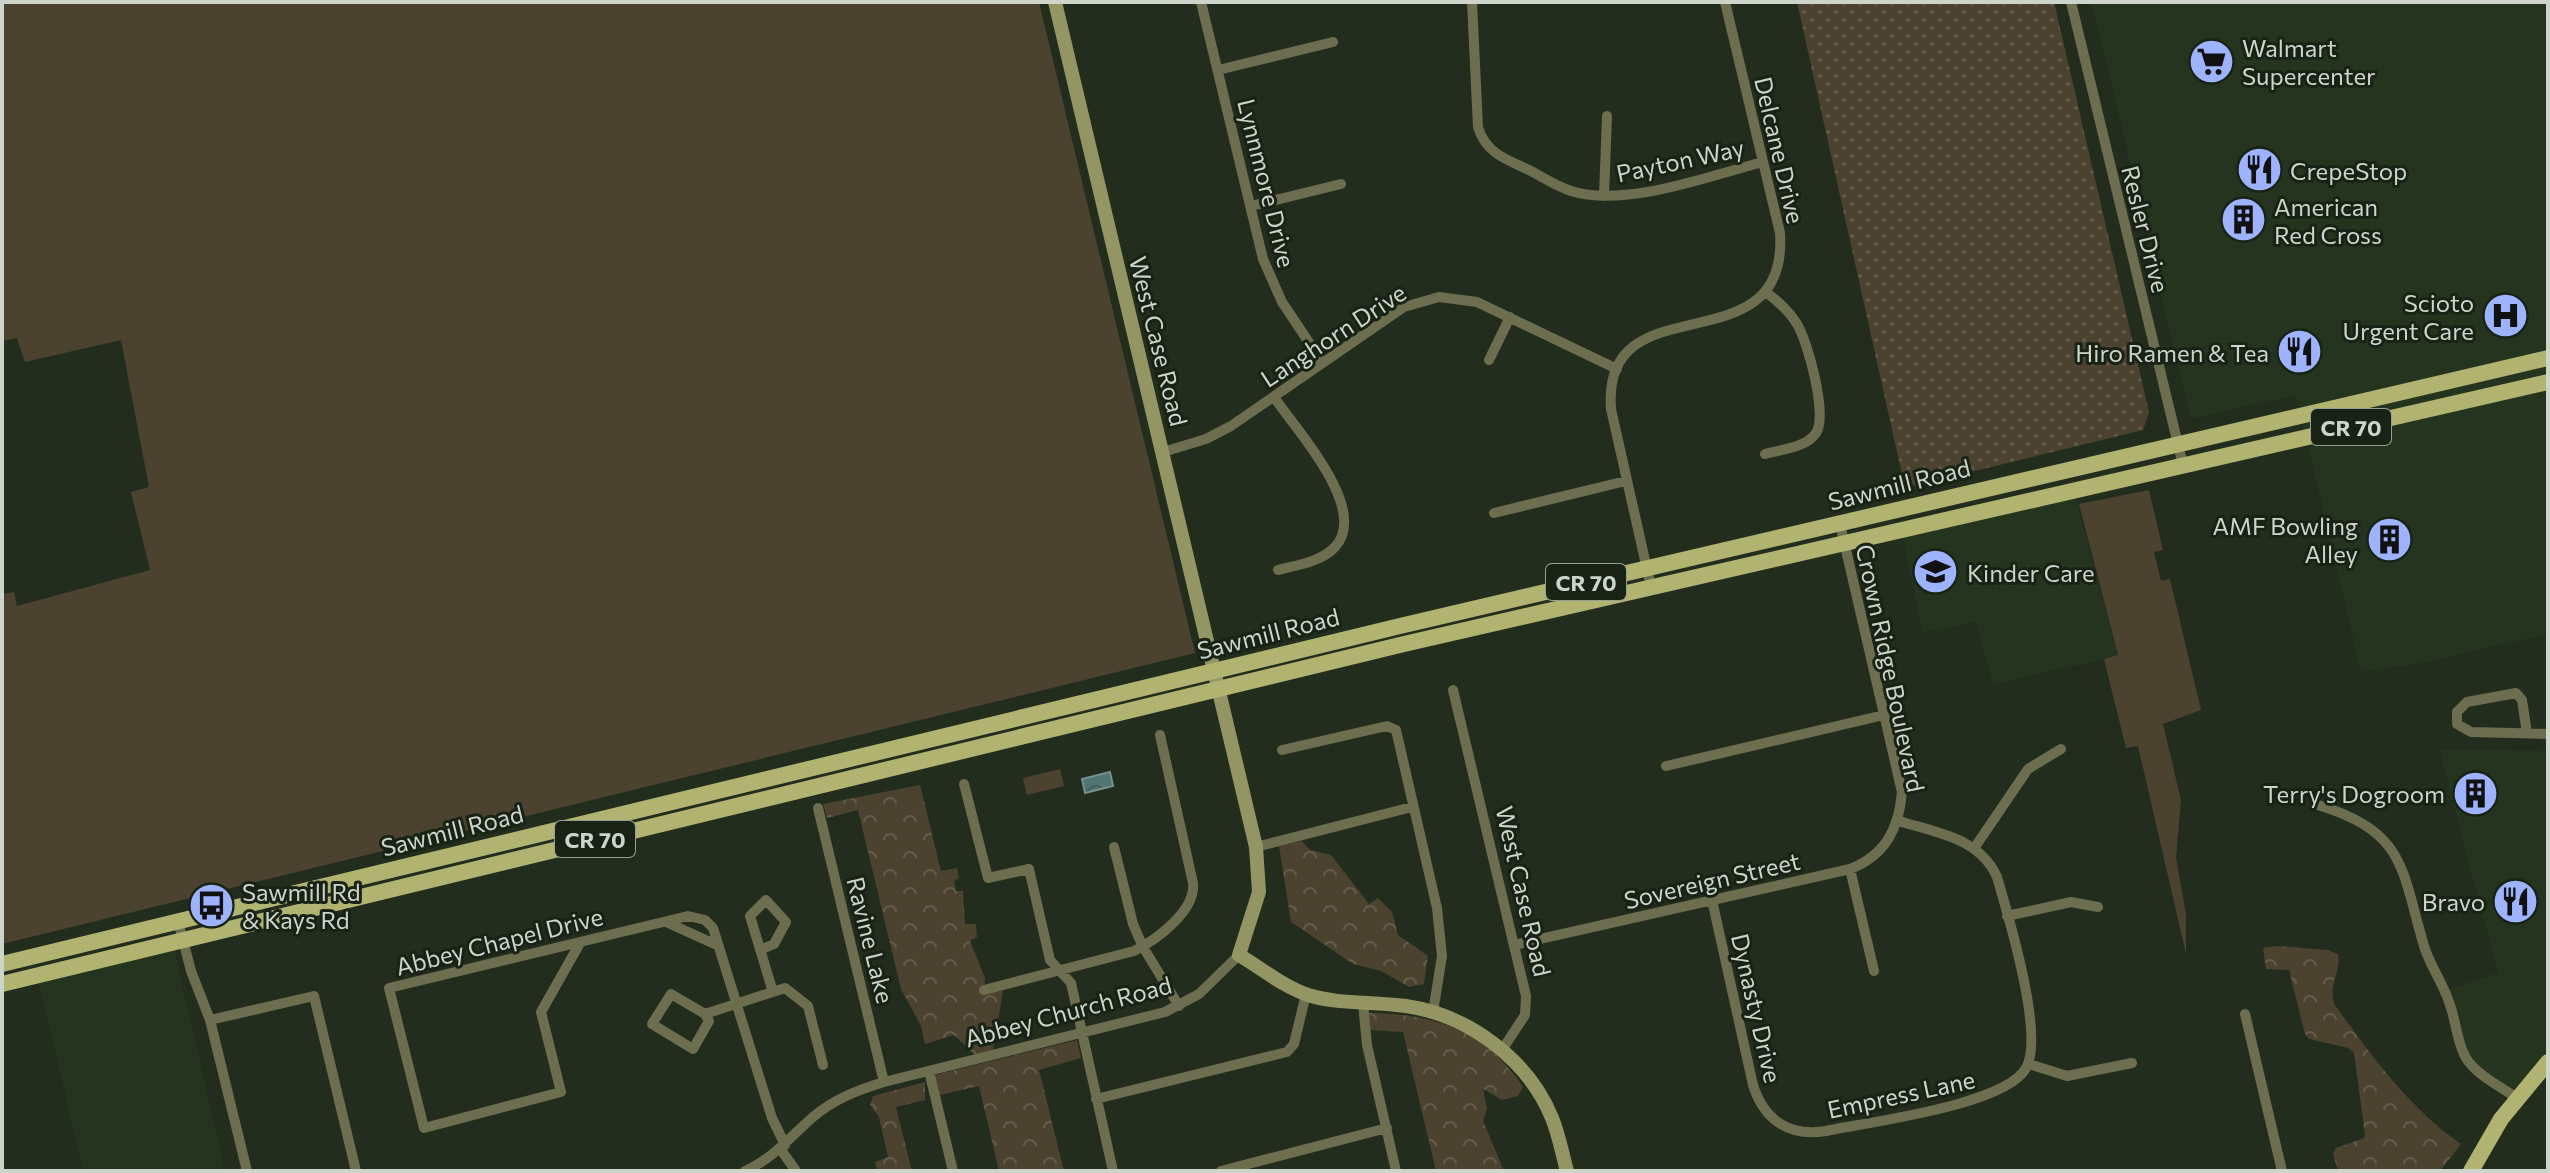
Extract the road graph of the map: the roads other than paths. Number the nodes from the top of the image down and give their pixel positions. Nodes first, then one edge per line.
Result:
1 (1055, 2) edge
2 (1201, 2) edge
3 (1472, 2) edge
4 (1725, 2) edge
5 (2071, 2) edge
6 (1333, 42) dead end
7 (1218, 70) junction
8 (1607, 116) dead end
9 (1763, 162) junction
10 (1341, 184) dead end
11 (1604, 196) junction
12 (1251, 206) junction
13 (1767, 293) junction
14 (1510, 317) junction
15 (2548, 358) edge
16 (1489, 360) dead end
17 (1322, 362) junction
18 (1617, 369) junction
19 (2548, 382) edge
20 (1274, 397) junction
21 (2177, 443) junction
22 (1163, 452) junction
23 (1765, 454) dead end
24 (2183, 465) junction
25 (1626, 481) junction
26 (1494, 513) dead end
27 (1840, 524) junction
28 (1844, 542) junction
29 (1647, 568) junction
30 (1278, 570) dead end
31 (1651, 587) junction
32 (1215, 671) junction
33 (1220, 690) junction
34 (1453, 690) dead end
35 (1884, 715) junction
36 (2527, 733) junction
37 (2548, 734) edge
38 (1160, 735) dead end
39 (2061, 749) dead end
40 (1282, 750) dead end
41 (1666, 766) dead end
42 (964, 784) dead end
43 (2318, 805) dead end
44 (1412, 807) junction
45 (818, 808) dead end
46 (1899, 821) junction
47 (1114, 847) dead end
48 (1256, 847) junction
49 (1975, 847) junction
50 (1850, 869) junction
51 (1712, 900) junction
52 (2098, 907) dead end
53 (2007, 916) junction
54 (178, 921) junction
55 (183, 939) junction
56 (580, 943) junction
57 (1514, 945) junction
58 (1143, 947) junction
59 (760, 950) junction
60 (1239, 955) junction
61 (2, 964) edge
62 (1058, 971) junction
63 (1874, 971) dead end
64 (2, 984) edge
65 (984, 990) dead end
66 (773, 992) junction
67 (1306, 994) junction
68 (736, 1002) junction
69 (1363, 1004) junction
70 (1179, 1006) junction
71 (1433, 1012) junction
72 (705, 1014) junction
73 (2245, 1014) dead end
74 (210, 1020) junction
75 (1083, 1034) junction
76 (1502, 1050) junction
77 (2548, 1062) edge
78 (2132, 1063) dead end
79 (2029, 1064) junction
80 (823, 1065) dead end
81 (929, 1071) junction
82 (884, 1082) junction
83 (2517, 1098) junction
84 (1096, 1099) junction
85 (1773, 1120) joint
86 (1387, 1128) junction
87 (783, 1148) junction
88 (247, 1171) edge
89 (356, 1171) edge
90 (745, 1171) edge
91 (796, 1171) edge
92 (953, 1171) edge
93 (1113, 1171) edge
94 (1221, 1171) edge
95 (1396, 1171) edge
96 (1567, 1171) edge
97 (2282, 1171) edge
98 (2471, 1171) edge

1 - 22 main road, West Case Road
2 - 7 street, Lynnmore Drive
3 - 11 street, Payton Way
4 - 9 street, Delcane Drive
5 - 21 street, Resler Drive
6 - 7 street
7 - 12 street, Lynnmore Drive
8 - 11 street
9 - 11 street, Payton Way
9 - 13 street, Delcane Drive
10 - 12 street
12 - 17 street, Lynnmore Drive
13 - 18 street
13 - 23 street
14 - 16 street
14 - 17 street, Langhorn Drive
14 - 18 street, Langhorn Drive
15 - 21 main road, Sawmill Road / CR 70
17 - 20 street, Langhorn Drive
18 - 25 street
19 - 24 main road, Sawmill Road / CR 70
20 - 22 street, Langhorn Drive
20 - 30 street
21 - 24 street, Resler Drive
21 - 27 main road, Sawmill Road / CR 70
22 - 32 main road, West Case Road
24 - 28 main road, Sawmill Road / CR 70
25 - 26 street
25 - 29 street
27 - 28 street, Crown Ridge Boulevard
27 - 29 main road, Sawmill Road / CR 70
28 - 31 main road, Sawmill Road / CR 70
28 - 35 street, Crown Ridge Boulevard
29 - 31 street
29 - 32 main road, Sawmill Road / CR 70
31 - 33 main road, Sawmill Road / CR 70
32 - 33 main road, West Case Road
32 - 54 main road, Sawmill Road / CR 70
33 - 48 main road, Abbey Church Road
33 - 55 main road, Sawmill Road / CR 70
34 - 57 street, West Case Road
35 - 41 street
35 - 46 street, Crown Ridge Boulevard
36 - 36 street
36 - 37 street
38 - 58 street
39 - 49 street
40 - 44 street
42 - 62 street
43 - 83 street
44 - 48 street
44 - 71 street
45 - 82 street, Ravine Lake
46 - 49 street
46 - 50 street, Sovereign Street
47 - 58 street
48 - 60 main road, Abbey Church Road
49 - 53 street
50 - 51 street, Sovereign Street
50 - 63 street
51 - 57 street, Sovereign Street
51 - 85 street, Dynasty Drive
52 - 53 street
53 - 79 street
54 - 55 street
54 - 61 main road, Sawmill Road / CR 70
55 - 64 main road, Sawmill Road / CR 70
55 - 74 street
56 - 56 street, Abbey Chapel Drive
56 - 68 street, Abbey Chapel Drive
57 - 76 street, West Case Road
58 - 62 street
58 - 70 street
59 - 59 street
59 - 66 street
60 - 67 main road
60 - 70 street, Abbey Church Road
62 - 65 street
62 - 75 street
66 - 68 street
66 - 80 street
67 - 69 main road
67 - 84 street
68 - 72 street
68 - 87 street, Abbey Chapel Drive
69 - 71 main road
69 - 86 street
70 - 75 street, Abbey Church Road
71 - 76 main road
72 - 72 street
73 - 97 street
74 - 88 street
74 - 89 street
75 - 81 street, Abbey Church Road
75 - 84 street
76 - 96 main road
77 - 83 main road
78 - 79 street
79 - 85 street, Empress Lane
81 - 82 street, Abbey Church Road
81 - 92 street
82 - 87 street, Abbey Church Road
83 - 98 main road
84 - 93 street
86 - 94 street
86 - 95 street
87 - 90 street, Abbey Church Road
87 - 91 street, Abbey Chapel Drive

